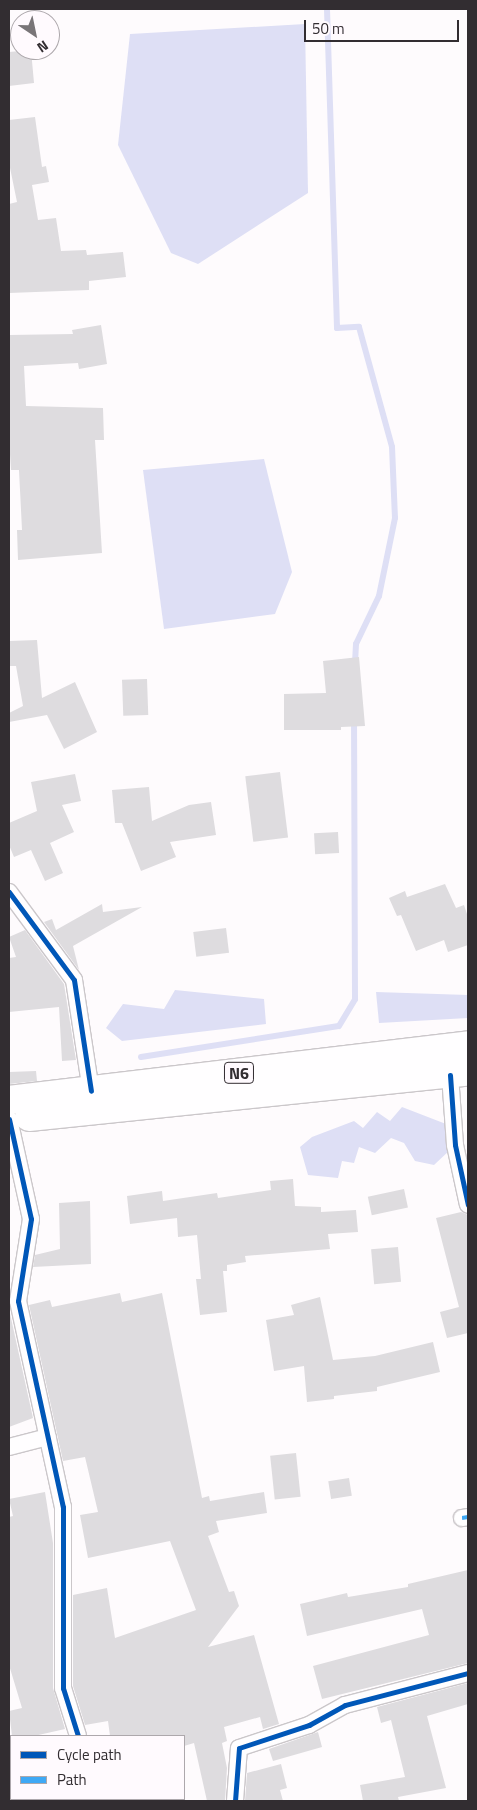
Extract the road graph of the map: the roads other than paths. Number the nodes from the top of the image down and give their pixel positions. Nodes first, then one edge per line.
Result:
1 (9, 892) edge
2 (468, 1045) edge
3 (459, 1074) edge
4 (91, 1091) junction
5 (9, 1100) edge
6 (9, 1119) edge
7 (468, 1205) edge
8 (13, 1302) edge
9 (48, 1438) junction
10 (9, 1447) edge
11 (468, 1673) edge
12 (78, 1735) edge
13 (235, 1801) edge

1 - 4 street
2 - 4 highway, N6
3 - 6 highway, N6
3 - 7 street
4 - 5 highway, N6
6 - 8 street
8 - 9 street
9 - 10 street
9 - 12 street
11 - 13 street

